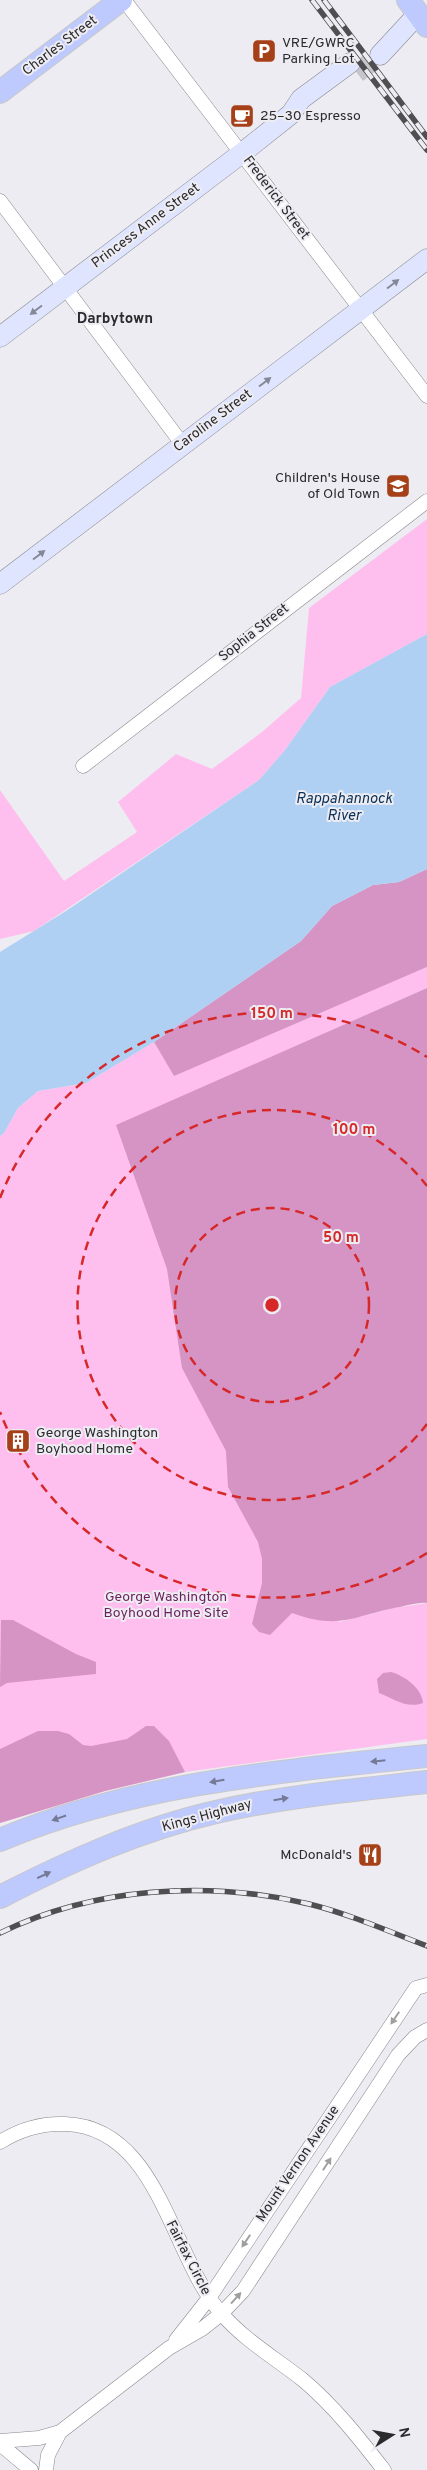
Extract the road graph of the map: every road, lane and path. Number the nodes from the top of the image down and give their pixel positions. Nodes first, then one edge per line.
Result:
1 (123, 0) edge
2 (417, 14) edge
3 (376, 50) tunnel mouth
4 (353, 68) tunnel mouth
5 (0, 92) edge
6 (242, 153) junction
7 (0, 201) edge
8 (427, 260) edge
9 (66, 287) junction
10 (360, 310) junction
11 (0, 337) edge
12 (427, 396) edge
13 (183, 444) junction
14 (427, 501) edge
15 (0, 584) edge
16 (83, 766) dead end
17 (427, 1756) edge
18 (427, 1782) edge
19 (0, 1840) edge
20 (0, 1897) edge
21 (427, 1985) edge
22 (427, 2030) edge
23 (0, 2142) edge
24 (209, 2298) junction
25 (221, 2314) junction
26 (169, 2348) junction
27 (60, 2432) junction
28 (0, 2443) edge
29 (31, 2470) edge
30 (46, 2470) edge
31 (384, 2470) edge

1 - 5 main road, Charles Street
1 - 6 street, Frederick Street
2 - 3 street
4 - 6 street, Princess Anne Street
6 - 9 street, Princess Anne Street
6 - 10 street, Frederick Street
7 - 9 street
10 -> 8 street, Caroline Street
9 -> 11 street, Princess Anne Street
9 - 13 street
10 - 12 street, Frederick Street
13 -> 10 street, Caroline Street
15 -> 13 street, Caroline Street
14 - 16 street, Sophia Street
17 -> 19 main road, Kings Highway
20 -> 18 main road, Kings Highway
21 -> 24 street, Mount Vernon Avenue
25 -> 22 street, Mount Vernon Avenue
23 - 24 street, Fairfax Circle
24 - 25 street, Fairfax Circle
24 - 26 street, Mount Vernon Avenue
25 - 26 street, Mount Vernon Avenue
25 - 31 street, Fairfax Circle
26 - 27 street, Mount Vernon Avenue
27 - 28 street
27 - 30 street, Mount Vernon Avenue
28 - 29 street

